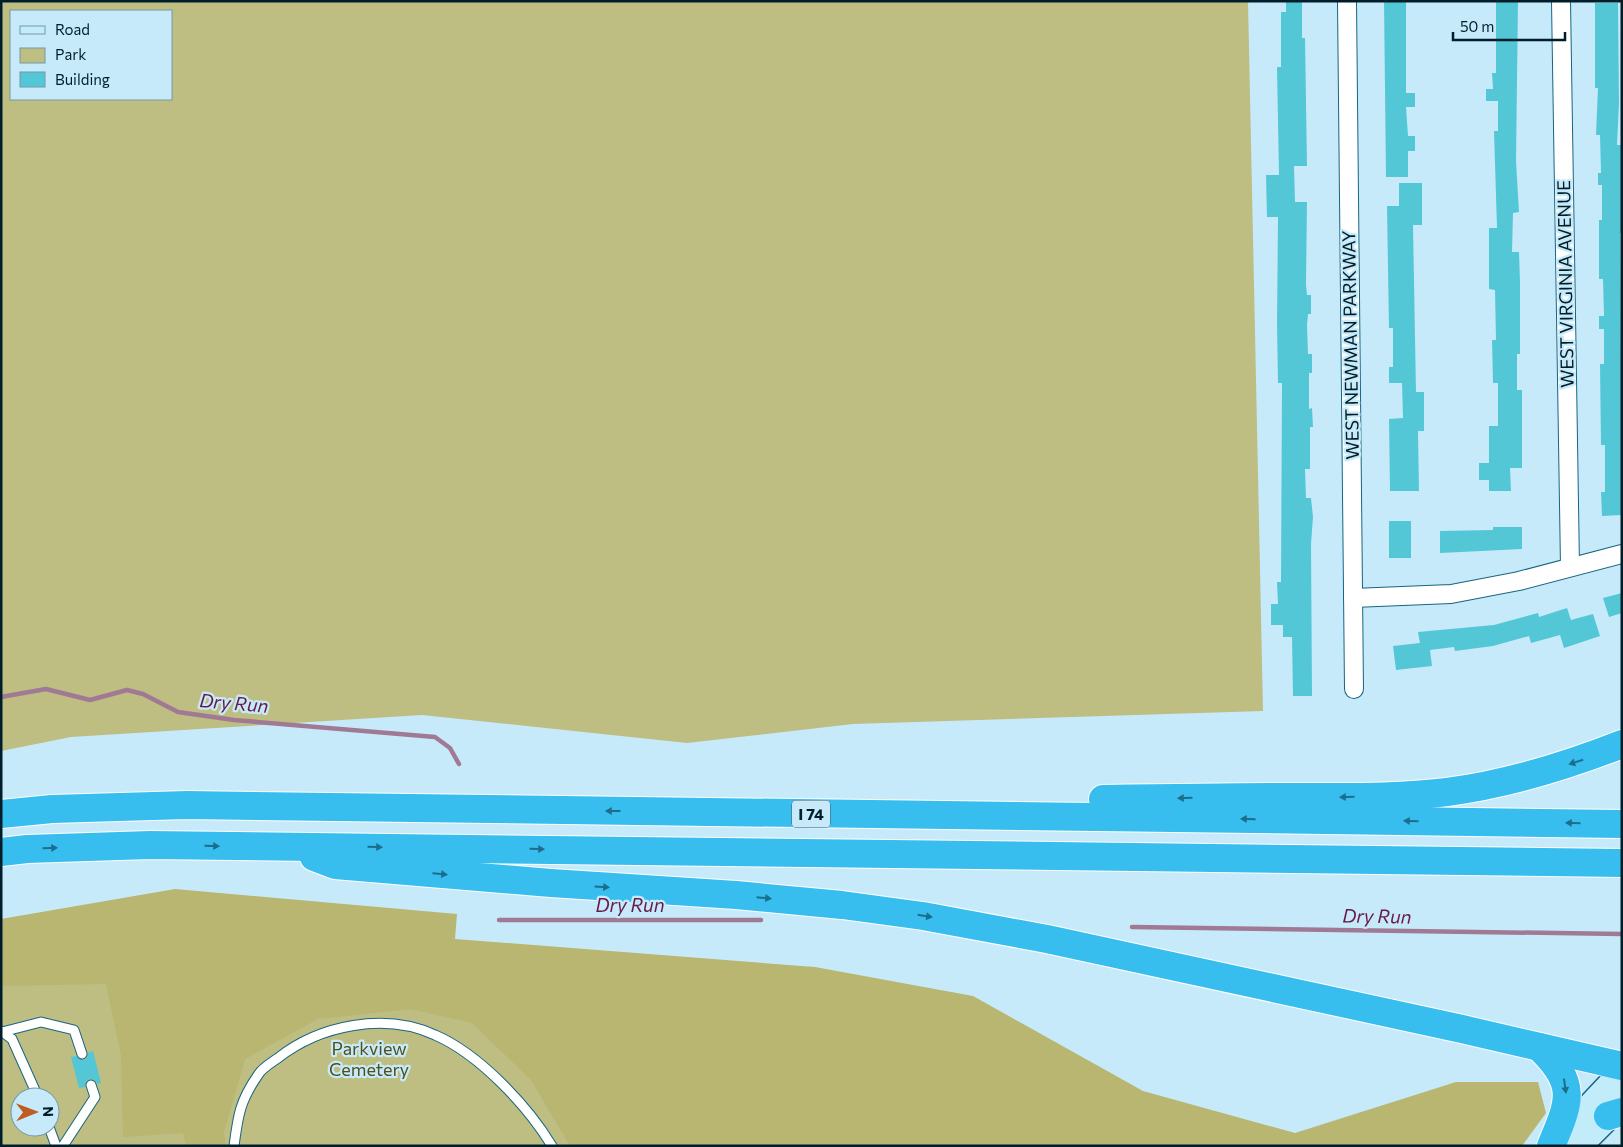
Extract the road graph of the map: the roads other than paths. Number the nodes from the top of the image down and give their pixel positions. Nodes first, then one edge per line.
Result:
1 (1347, 1) edge
2 (1561, 1) edge
3 (1622, 554) edge
4 (1570, 567) junction
5 (1354, 598) junction
6 (1354, 689) dead end
7 (1622, 744) edge
8 (649, 811) junction
9 (1, 814) edge
10 (1622, 824) edge
11 (290, 847) junction
12 (1, 852) edge
13 (1622, 863) edge
14 (2, 1031) edge
15 (1540, 1047) junction
16 (82, 1054) dead end
17 (1622, 1066) edge
18 (1622, 1072) edge
19 (90, 1085) dead end
20 (34, 1087) edge
21 (1617, 1110) edge
22 (63, 1146) edge
23 (234, 1146) edge
24 (552, 1146) edge
25 (1552, 1146) edge
26 (1579, 1146) edge

1 - 5 street, WEST NEWMAN PARKWAY
2 - 4 street, WEST VIRGINIA AVENUE
3 - 4 street
4 - 5 street
5 - 6 street, WEST NEWMAN PARKWAY
7 -> 8 highway
8 -> 9 highway, I 74
10 -> 8 highway, I 74
12 -> 11 highway
11 -> 13 highway
11 -> 15 highway
14 - 16 lane
14 - 20 lane
15 - 17 highway
15 -> 25 highway
18 - 25 main road
19 - 22 lane
21 - 26 main road
23 - 24 lane

